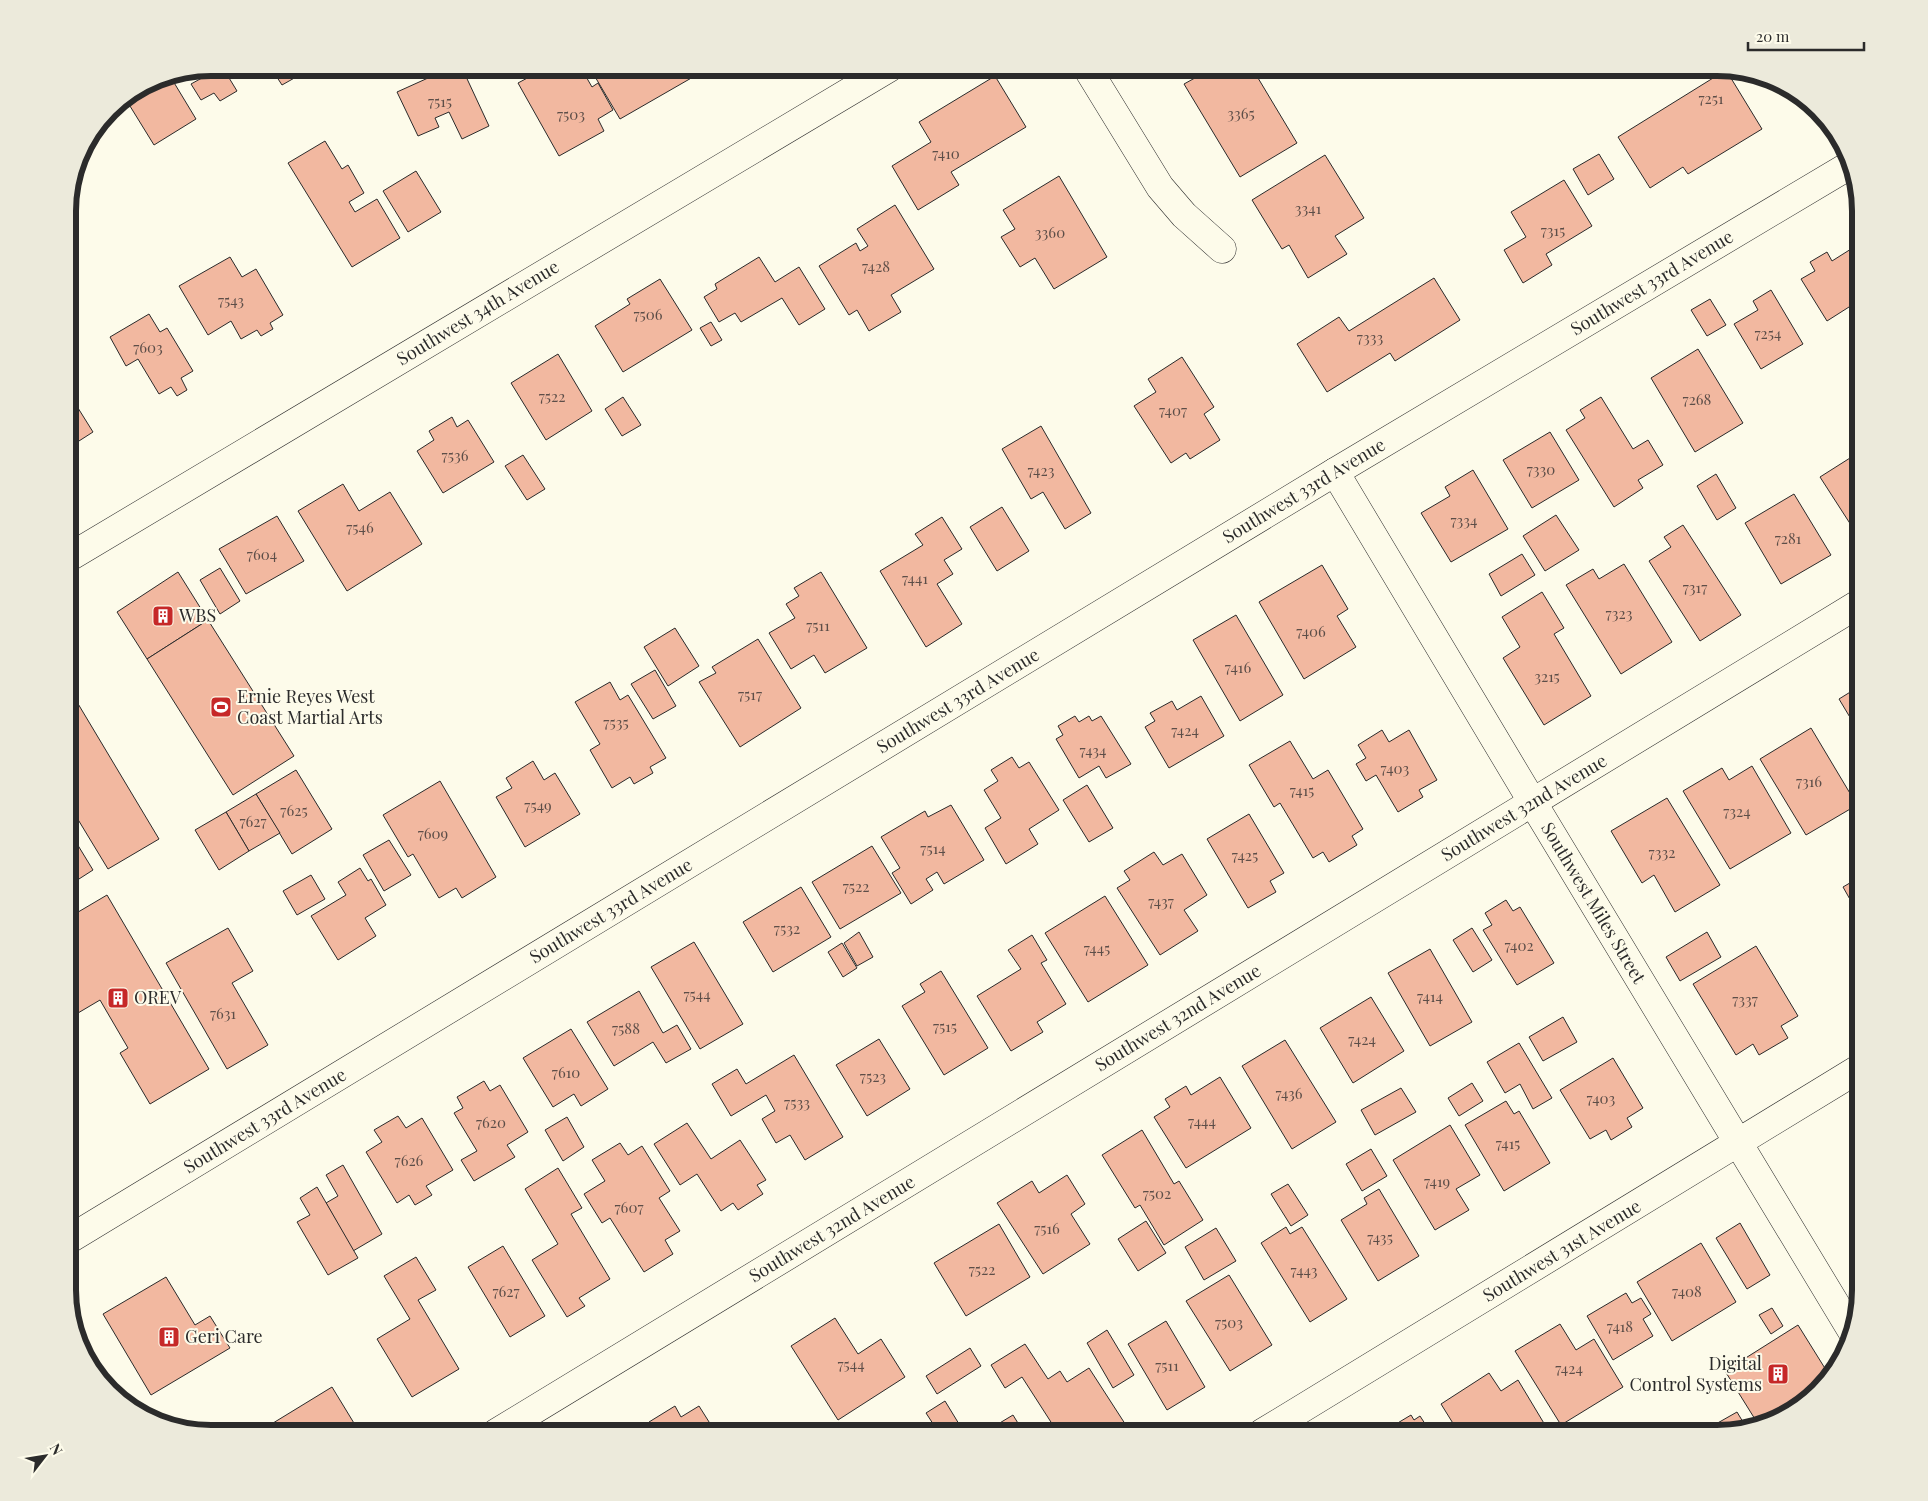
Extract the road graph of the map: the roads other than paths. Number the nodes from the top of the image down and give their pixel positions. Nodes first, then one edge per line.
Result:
1 (876, 76) edge
2 (1092, 76) edge
3 (1845, 168) edge
4 (1222, 249) dead end
5 (1335, 472) junction
6 (77, 553) edge
7 (1852, 608) edge
8 (1533, 803) junction
9 (1852, 1073) edge
10 (1738, 1144) junction
11 (77, 1235) edge
12 (1847, 1324) edge
13 (511, 1425) edge
14 (1277, 1425) edge

1 - 6 street, Southwest 34th Avenue
2 - 4 street
3 - 5 street, Southwest 33rd Avenue
5 - 8 street, Southwest Miles Street
5 - 11 street, Southwest 33rd Avenue
7 - 8 street, Southwest 32nd Avenue
8 - 10 street, Southwest Miles Street
8 - 13 street, Southwest 32nd Avenue
9 - 10 street, Southwest 31st Avenue
10 - 12 street, Southwest Miles Street
10 - 14 street, Southwest 31st Avenue

